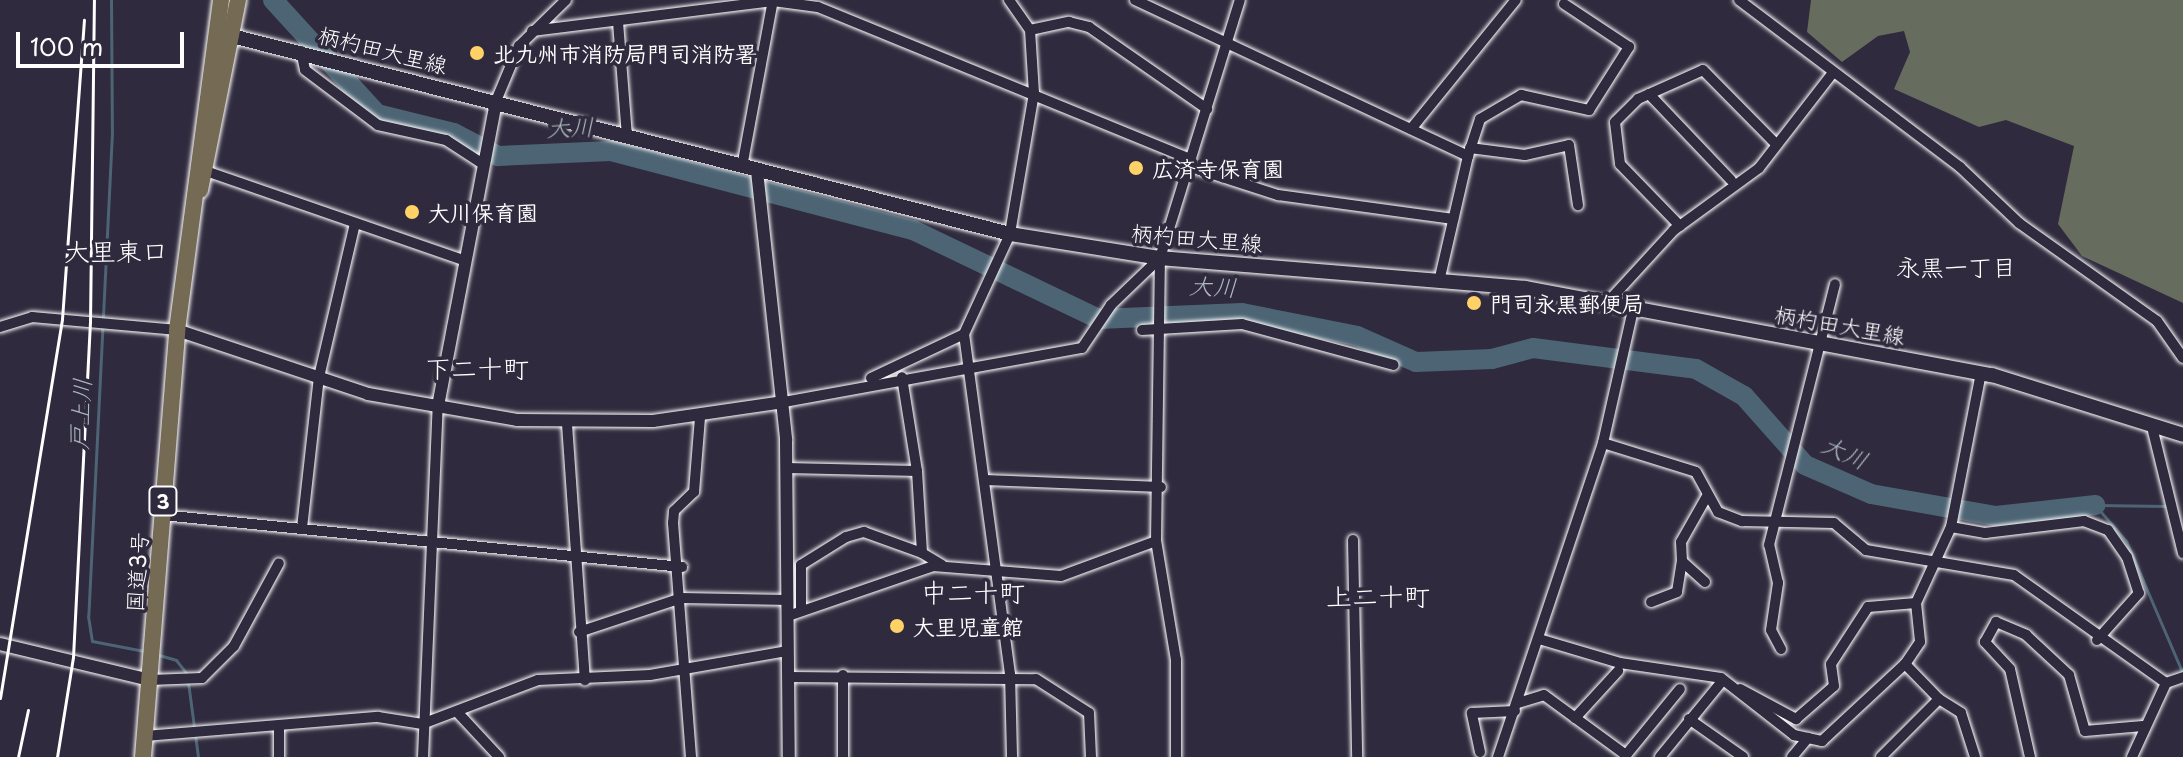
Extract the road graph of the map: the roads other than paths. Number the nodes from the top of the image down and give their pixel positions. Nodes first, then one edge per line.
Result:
1 (566, 0) edge
2 (1009, 0) edge
3 (1135, 0) edge
4 (1240, 0) edge
5 (1516, 0) edge
6 (1739, 0) edge
7 (232, 1) edge
8 (773, 1) edge
9 (1564, 4) dead end
10 (618, 22) junction
11 (1030, 30) junction
12 (532, 31) junction
13 (224, 34) junction
14 (1230, 42) junction
15 (301, 51) junction
16 (1832, 74) junction
17 (1034, 93) junction
18 (1649, 94) junction
19 (496, 101) junction
20 (1207, 109) junction
21 (1411, 129) junction
22 (627, 137) junction
23 (1777, 145) junction
24 (1469, 152) junction
25 (484, 162) junction
26 (1189, 163) junction
27 (200, 169) junction
28 (749, 169) junction
29 (1731, 180) dead end
30 (1578, 205) dead end
31 (1453, 219) junction
32 (355, 223) junction
33 (1680, 226) junction
34 (1010, 234) junction
35 (1160, 258) junction
36 (466, 261) junction
37 (1439, 282) junction
38 (1835, 284) dead end
39 (1607, 303) junction
40 (1633, 310) junction
41 (0, 327) edge
42 (1160, 328) junction
43 (177, 330) junction
44 (1142, 330) dead end
45 (964, 334) junction
46 (1822, 343) junction
47 (2183, 358) edge
48 (1394, 365) dead end
49 (969, 367) junction
50 (1981, 373) junction
51 (319, 377) junction
52 (902, 377) junction
53 (859, 384) junction
54 (784, 402) junction
55 (438, 406) junction
56 (700, 418) junction
57 (567, 424) junction
58 (2152, 427) junction
59 (2183, 435) edge
60 (1603, 443) junction
61 (787, 468) junction
62 (917, 471) junction
63 (985, 480) junction
64 (1161, 487) junction
65 (1707, 496) junction
66 (162, 515) junction
67 (2178, 515) edge
68 (1776, 520) junction
69 (1951, 527) junction
70 (302, 528) junction
71 (1353, 540) dead end
72 (1156, 541) junction
73 (427, 544) junction
74 (922, 553) junction
75 (2183, 553) edge
76 (1942, 558) junction
77 (575, 561) junction
78 (1682, 561) junction
79 (279, 563) dead end
80 (943, 566) junction
81 (682, 567) junction
82 (994, 567) junction
83 (1705, 582) dead end
84 (682, 598) junction
85 (788, 600) junction
86 (1651, 602) dead end
87 (1916, 603) junction
88 (801, 610) junction
89 (788, 616) junction
90 (579, 632) junction
91 (1539, 639) junction
92 (2097, 640) junction
93 (0, 644) edge
94 (1781, 649) dead end
95 (788, 651) junction
96 (1905, 664) junction
97 (685, 665) junction
98 (1618, 671) dead end
99 (1010, 674) junction
100 (843, 675) junction
101 (789, 677) junction
102 (1721, 678) junction
103 (150, 680) junction
104 (585, 680) junction
105 (2174, 680) edge
106 (1680, 689) dead end
107 (2183, 691) edge
108 (1939, 699) junction
109 (1516, 707) junction
110 (459, 714) junction
111 (1575, 718) junction
112 (1689, 719) junction
113 (422, 724) junction
114 (2143, 726) junction
115 (279, 729) junction
116 (145, 736) junction
117 (1808, 738) junction
118 (1480, 752) dead end
119 (2134, 753) edge
120 (143, 757) edge
121 (279, 757) edge
122 (423, 757) edge
123 (499, 757) edge
124 (691, 757) edge
125 (789, 757) edge
126 (843, 757) edge
127 (1012, 757) edge
128 (1091, 757) edge
129 (1176, 757) edge
130 (1357, 757) edge
131 (1498, 757) edge
132 (1660, 757) edge
133 (1743, 757) edge
134 (1792, 757) edge
135 (1881, 757) edge
136 (1975, 757) edge
137 (2030, 757) edge

1 - 12 street
2 - 11 street
3 - 14 street
4 - 14 street
5 - 21 street
6 - 16 street
7 - 13 highway, 国道3号 / 3
8 - 10 street
8 - 17 street
8 - 28 street
9 - 24 street
10 - 12 street
10 - 22 street
11 - 17 street
11 - 20 street
12 - 19 street
13 - 15 main road, 柄杓田大里線
13 - 27 highway, 国道3号 / 3
14 - 20 street
14 - 21 street
15 - 19 main road, 柄杓田大里線
15 - 25 street
16 - 23 street
16 - 47 street
17 - 26 street
17 - 34 street
18 - 23 street
18 - 29 street
18 - 33 street
19 - 22 main road, 柄杓田大里線
19 - 25 street
20 - 26 street
21 - 24 street
22 - 28 main road, 柄杓田大里線
23 - 33 street
24 - 30 street
24 - 31 street
25 - 36 street
26 - 31 street
26 - 35 street
27 - 32 street
27 - 43 highway, 国道3号 / 3
28 - 34 main road, 柄杓田大里線
28 - 54 street
31 - 37 street
32 - 36 street
32 - 51 street
33 - 39 street
34 - 35 main road, 柄杓田大里線
34 - 45 street
35 - 37 main road, 柄杓田大里線
35 - 42 street
35 - 49 street
36 - 55 street
37 - 39 main road, 柄杓田大里線
38 - 46 street
39 - 40 main road, 柄杓田大里線
40 - 46 main road, 柄杓田大里線
40 - 60 street
41 - 43 street
42 - 44 street
42 - 48 street
42 - 64 street
43 - 51 street
43 - 66 highway, 国道3号 / 3
45 - 49 street
45 - 53 street
46 - 50 main road, 柄杓田大里線
46 - 68 street
49 - 52 street
49 - 63 street
50 - 58 main road, 柄杓田大里線
50 - 69 street
51 - 55 street
51 - 70 street
52 - 53 street
52 - 62 street
53 - 54 street
54 - 56 street
54 - 61 street
55 - 57 street
55 - 73 street
56 - 57 street
56 - 81 street
57 - 77 street
58 - 59 main road, 柄杓田大里線
58 - 67 street
60 - 65 street
60 - 91 street
61 - 62 street
61 - 85 street
62 - 74 street
63 - 64 street
63 - 82 street
64 - 72 street
65 - 68 street
65 - 78 street
66 - 70 street
66 - 103 highway, 国道3号 / 3
67 - 75 street
68 - 76 street
68 - 94 street
69 - 76 street
69 - 92 street
70 - 73 street
71 - 130 street
72 - 82 street
72 - 129 street
73 - 77 street
73 - 113 street
74 - 80 street
74 - 88 street
76 - 87 street
76 - 92 street
77 - 81 street
77 - 90 street
78 - 83 street
78 - 86 street
79 - 103 street
80 - 82 street
80 - 88 street
81 - 84 street
82 - 99 street
84 - 85 street
84 - 90 street
84 - 97 street
85 - 89 street
87 - 96 street
87 - 102 street
88 - 89 street
89 - 95 street
90 - 104 street
91 - 102 street
91 - 109 street
92 - 105 street
93 - 103 street
95 - 97 street
95 - 101 street
96 - 108 street
96 - 117 street
97 - 104 street
97 - 124 street
98 - 111 street
99 - 100 street
99 - 127 street
99 - 128 street
100 - 101 street
100 - 126 street
101 - 125 street
102 - 112 street
102 - 117 street
103 - 116 highway, 国道3号 / 3
104 - 110 street
105 - 107 street
105 - 114 street
106 - 111 street
108 - 135 street
108 - 136 street
109 - 111 street
109 - 118 street
109 - 131 street
110 - 113 street
110 - 123 street
112 - 132 street
112 - 133 street
113 - 115 street
113 - 122 street
114 - 119 street
114 - 137 street
115 - 116 street
115 - 121 street
116 - 120 highway, 国道3号 / 3
117 - 134 street

